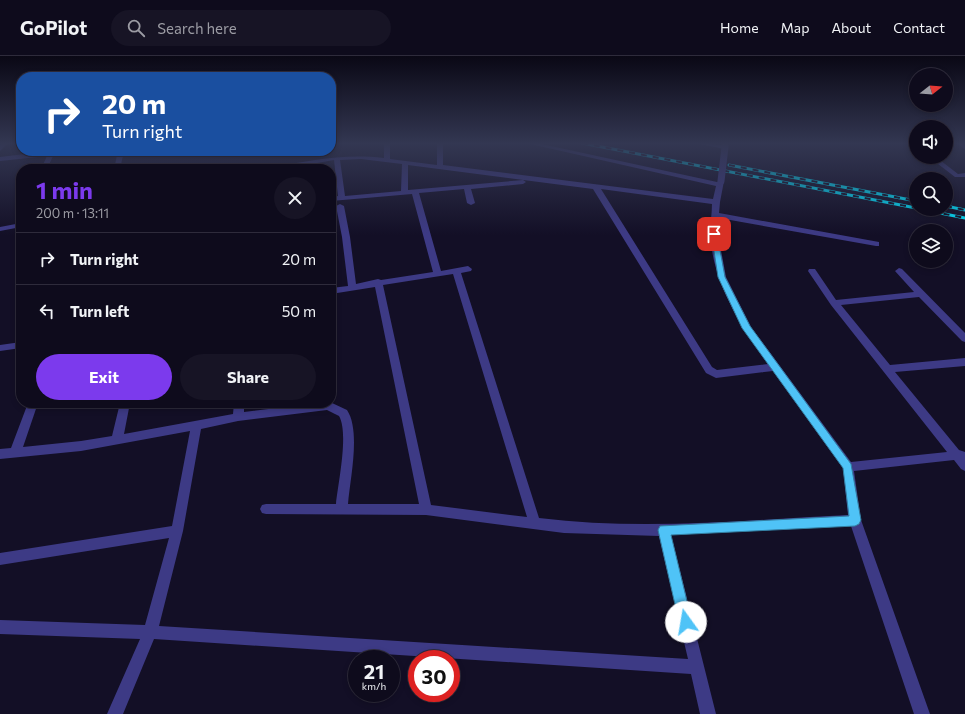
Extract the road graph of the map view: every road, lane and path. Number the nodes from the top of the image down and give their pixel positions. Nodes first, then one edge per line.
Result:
1 (338, 174) edge
2 (405, 174) edge
3 (497, 174) edge
4 (676, 174) edge
5 (721, 174) edge
6 (954, 174) edge
7 (965, 175) edge
8 (957, 176) junction
9 (543, 180) junction
10 (720, 183) junction
11 (965, 183) edge
12 (467, 187) junction
13 (596, 187) junction
14 (415, 192) junction
15 (404, 194) junction
16 (336, 200) edge
17 (341, 202) junction
18 (716, 202) junction
19 (472, 203) dead end
20 (716, 215) junction
21 (16, 226) edge
22 (0, 229) edge
23 (876, 244) dead end
24 (468, 268) dead end
25 (456, 271) junction
26 (812, 271) dead end
27 (899, 272) dead end
28 (437, 273) junction
29 (378, 282) junction
30 (352, 287) junction
31 (336, 290) edge
32 (921, 294) junction
33 (834, 303) junction
34 (965, 339) edge
35 (16, 346) edge
36 (0, 348) edge
37 (965, 362) edge
38 (776, 367) junction
39 (888, 368) junction
40 (31, 408) edge
41 (124, 408) edge
42 (239, 408) edge
43 (300, 408) edge
44 (336, 408) edge
45 (238, 417) junction
46 (196, 426) junction
47 (117, 440) junction
48 (15, 453) junction
49 (0, 454) edge
50 (961, 455) edge
51 (965, 466) edge
52 (848, 467) junction
53 (342, 508) junction
54 (266, 509) dead end
55 (426, 510) junction
56 (855, 520) junction
57 (535, 524) junction
58 (664, 530) junction
59 (177, 531) junction
60 (0, 559) edge
61 (0, 626) edge
62 (150, 632) junction
63 (697, 667) junction
64 (115, 714) edge
65 (708, 714) edge
66 (922, 714) edge

1 - 17 street
2 - 15 street
3 - 9 street
4 - 10 street
5 - 10 street, bridge
6 - 8 street
7 - 8 street
8 - 11 street
9 - 12 street
9 - 13 street
10 - 18 street
12 - 14 street
12 - 19 street
13 - 18 street
13 - 38 street
14 - 15 street
14 - 28 street
15 - 17 street
16 - 17 street
17 - 30 street
18 - 20 street
20 - 23 street
20 - 38 street
21 - 22 street
24 - 25 street
25 - 28 street
25 - 57 street
26 - 33 street
27 - 32 street
28 - 29 street
29 - 30 street
29 - 55 street
30 - 31 street
32 - 33 street
32 - 34 street
33 - 39 street
35 - 36 street
37 - 39 street
38 - 52 street
39 - 50 street
40 - 48 street
41 - 47 street
42 - 45 street
43 - 45 street
44 - 53 street
45 - 46 street
46 - 47 street
46 - 59 street
47 - 48 street
48 - 49 street
50 - 51 street
50 - 52 street
52 - 56 street
53 - 54 street
53 - 55 street
55 - 57 street
56 - 58 street
56 - 66 street
57 - 58 street
58 - 63 street
59 - 60 street
59 - 62 street
61 - 62 street
62 - 63 street
62 - 64 street
63 - 65 street

